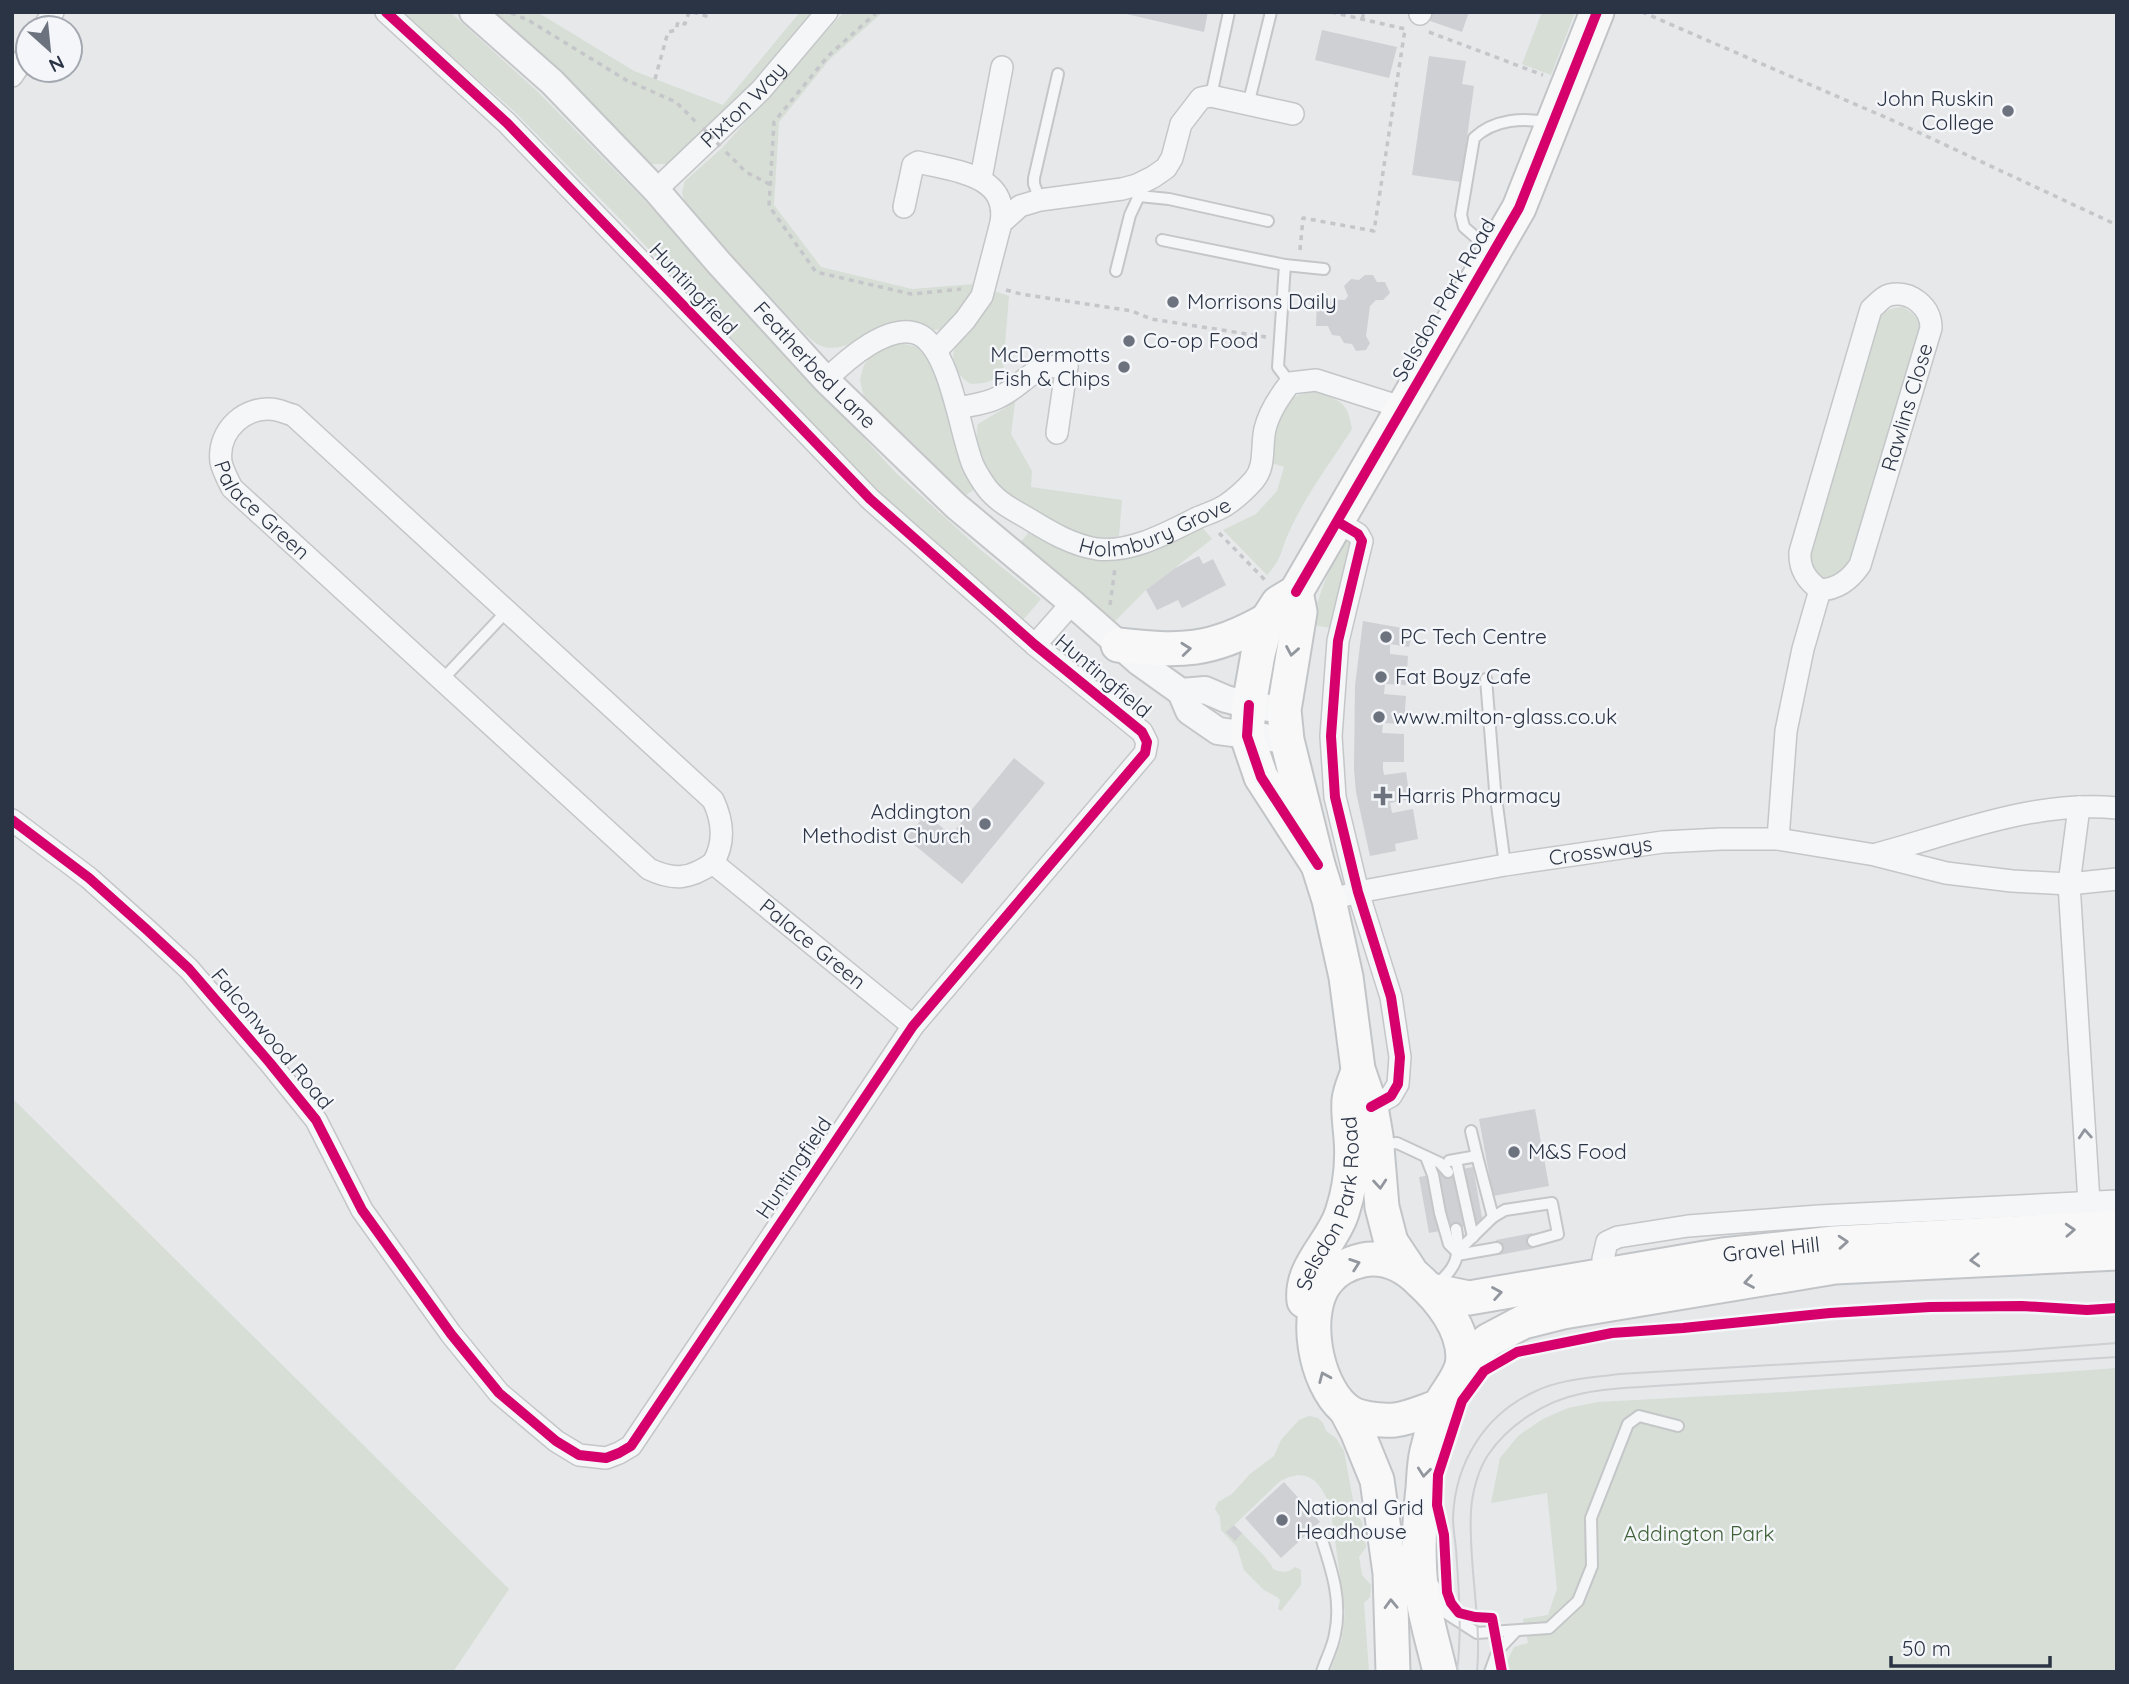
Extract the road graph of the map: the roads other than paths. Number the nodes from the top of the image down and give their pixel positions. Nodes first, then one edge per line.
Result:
1 (386, 12) edge
2 (473, 12) edge
3 (827, 12) edge
4 (1229, 12) edge
5 (1271, 12) edge
6 (1597, 12) edge
7 (1002, 67) dead end
8 (1058, 74) dead end
9 (1211, 96) junction
10 (1248, 105) junction
11 (1293, 114) dead end
12 (1553, 123) junction
13 (981, 178) junction
14 (656, 190) junction
15 (1138, 190) junction
16 (1040, 200) junction
17 (904, 207) dead end
18 (1268, 220) dead end
19 (1001, 223) junction
20 (1162, 240) dead end
21 (1494, 253) junction
22 (1285, 265) junction
23 (1324, 269) dead end
24 (1116, 271) dead end
25 (937, 350) junction
26 (826, 380) junction
27 (1290, 383) junction
28 (958, 408) junction
29 (1404, 408) junction
30 (1056, 433) dead end
31 (1338, 522) junction
32 (1282, 588) junction
33 (1819, 590) junction
34 (1072, 603) junction
35 (506, 612) junction
36 (1267, 620) junction
37 (1112, 640) junction
38 (1035, 645) junction
39 (1486, 679) dead end
40 (443, 680) junction
41 (1248, 720) junction
42 (1285, 725) junction
43 (2079, 807) junction
44 (2117, 808) edge
45 (12, 820) edge
46 (1778, 839) junction
47 (1875, 855) junction
48 (713, 863) junction
49 (1318, 864) junction
50 (1505, 865) junction
51 (2117, 878) edge
52 (2069, 884) junction
53 (1343, 896) junction
54 (913, 1026) junction
55 (1358, 1069) junction
56 (1371, 1107) junction
57 (1471, 1131) dead end
58 (1376, 1144) junction
59 (1477, 1156) junction
60 (1426, 1157) junction
61 (1456, 1160) junction
62 (2117, 1201) edge
63 (2089, 1202) junction
64 (1493, 1217) junction
65 (2117, 1227) edge
66 (1456, 1229) dead end
67 (1472, 1237) junction
68 (1533, 1241) dead end
69 (1497, 1248) dead end
70 (2117, 1252) edge
71 (1457, 1254) junction
72 (1604, 1266) junction
73 (1419, 1280) junction
74 (1314, 1338) junction
75 (1463, 1360) junction
76 (1440, 1406) junction
77 (1346, 1410) junction
78 (1678, 1426) dead end
79 (606, 1458) joint
80 (1322, 1540) dead end
81 (1419, 1550) junction
82 (1515, 1632) junction
83 (1322, 1672) edge
84 (1393, 1672) edge
85 (1440, 1672) edge
86 (1490, 1672) edge

1 - 38 street, Huntingfield
2 - 14 street, Featherbed Lane
3 - 14 street, Pixton Way
4 - 9 lane
5 - 10 lane
6 - 12 main road, Selsdon Park Road
7 - 13 street
8 - 16 lane
9 - 10 street
9 - 15 street
10 - 11 street
12 - 21 main road, Selsdon Park Road
12 - 21 lane
13 - 17 street
13 - 19 street
14 - 26 street, Featherbed Lane
15 - 16 street
15 - 18 lane
15 - 24 lane
16 - 19 street
19 - 25 street
20 - 22 lane
21 - 29 main road, Selsdon Park Road
22 - 23 lane
22 - 27 lane
25 - 26 street
25 - 28 street, Holmbury Grove
26 - 34 street, Featherbed Lane
27 - 28 street, Holmbury Grove
27 - 29 street
28 - 30 street
29 - 31 main road, Selsdon Park Road
31 - 32 main road, Selsdon Park Road
31 - 53 street
32 - 36 main road, Selsdon Park Road
32 -> 42 main road, Selsdon Park Road
33 - 33 street, Rawlins Close
33 - 46 street
34 - 37 street, Featherbed Lane
34 - 38 street, Huntingfield
35 - 40 lane
35 - 40 street, Palace Green
35 - 48 street, Palace Green
37 -> 36 main road
36 - 41 main road, Selsdon Park Road
37 - 41 street, Featherbed Lane
38 - 54 street, Huntingfield
39 - 50 lane
40 - 48 street, Palace Green
41 - 42 street, Featherbed Lane
41 - 49 main road, Selsdon Park Road
42 - 49 main road, Selsdon Park Road
43 - 44 street, Crossways
43 - 47 street, Crossways
43 - 52 street
45 - 79 street, Falconwood Road
46 - 47 street, Crossways
46 - 50 street, Crossways
47 - 52 street, Crossways
48 - 54 street, Palace Green
49 - 53 main road, Selsdon Park Road
50 - 53 street, Crossways
51 - 52 street, Crossways
63 -> 52 street
53 - 55 main road, Selsdon Park Road
53 - 56 street
54 - 79 street, Huntingfield
55 - 56 main road, Selsdon Park Road
55 - 74 main road, Selsdon Park Road
56 - 58 main road, Selsdon Park Road
57 - 59 lane
58 - 60 lane
58 -> 73 main road, Selsdon Park Road
59 - 61 lane
59 - 64 lane
60 - 61 lane
60 - 71 lane
61 - 67 lane
62 - 63 street, Gravel Hill
63 - 72 street, Gravel Hill
64 - 67 lane
64 - 68 lane
72 -> 65 main road, Gravel Hill
66 - 71 lane
67 - 71 lane
69 - 71 lane
70 -> 75 main road, Gravel Hill
71 - 73 lane
73 -> 72 main road, Gravel Hill
74 -> 73 main road
73 - 75 main road
77 -> 74 main road
75 - 76 main road
76 - 77 main road
76 -> 81 main road
84 -> 77 main road
78 - 82 lane
80 - 83 lane
81 - 82 lane
81 - 85 main road
82 - 86 lane

